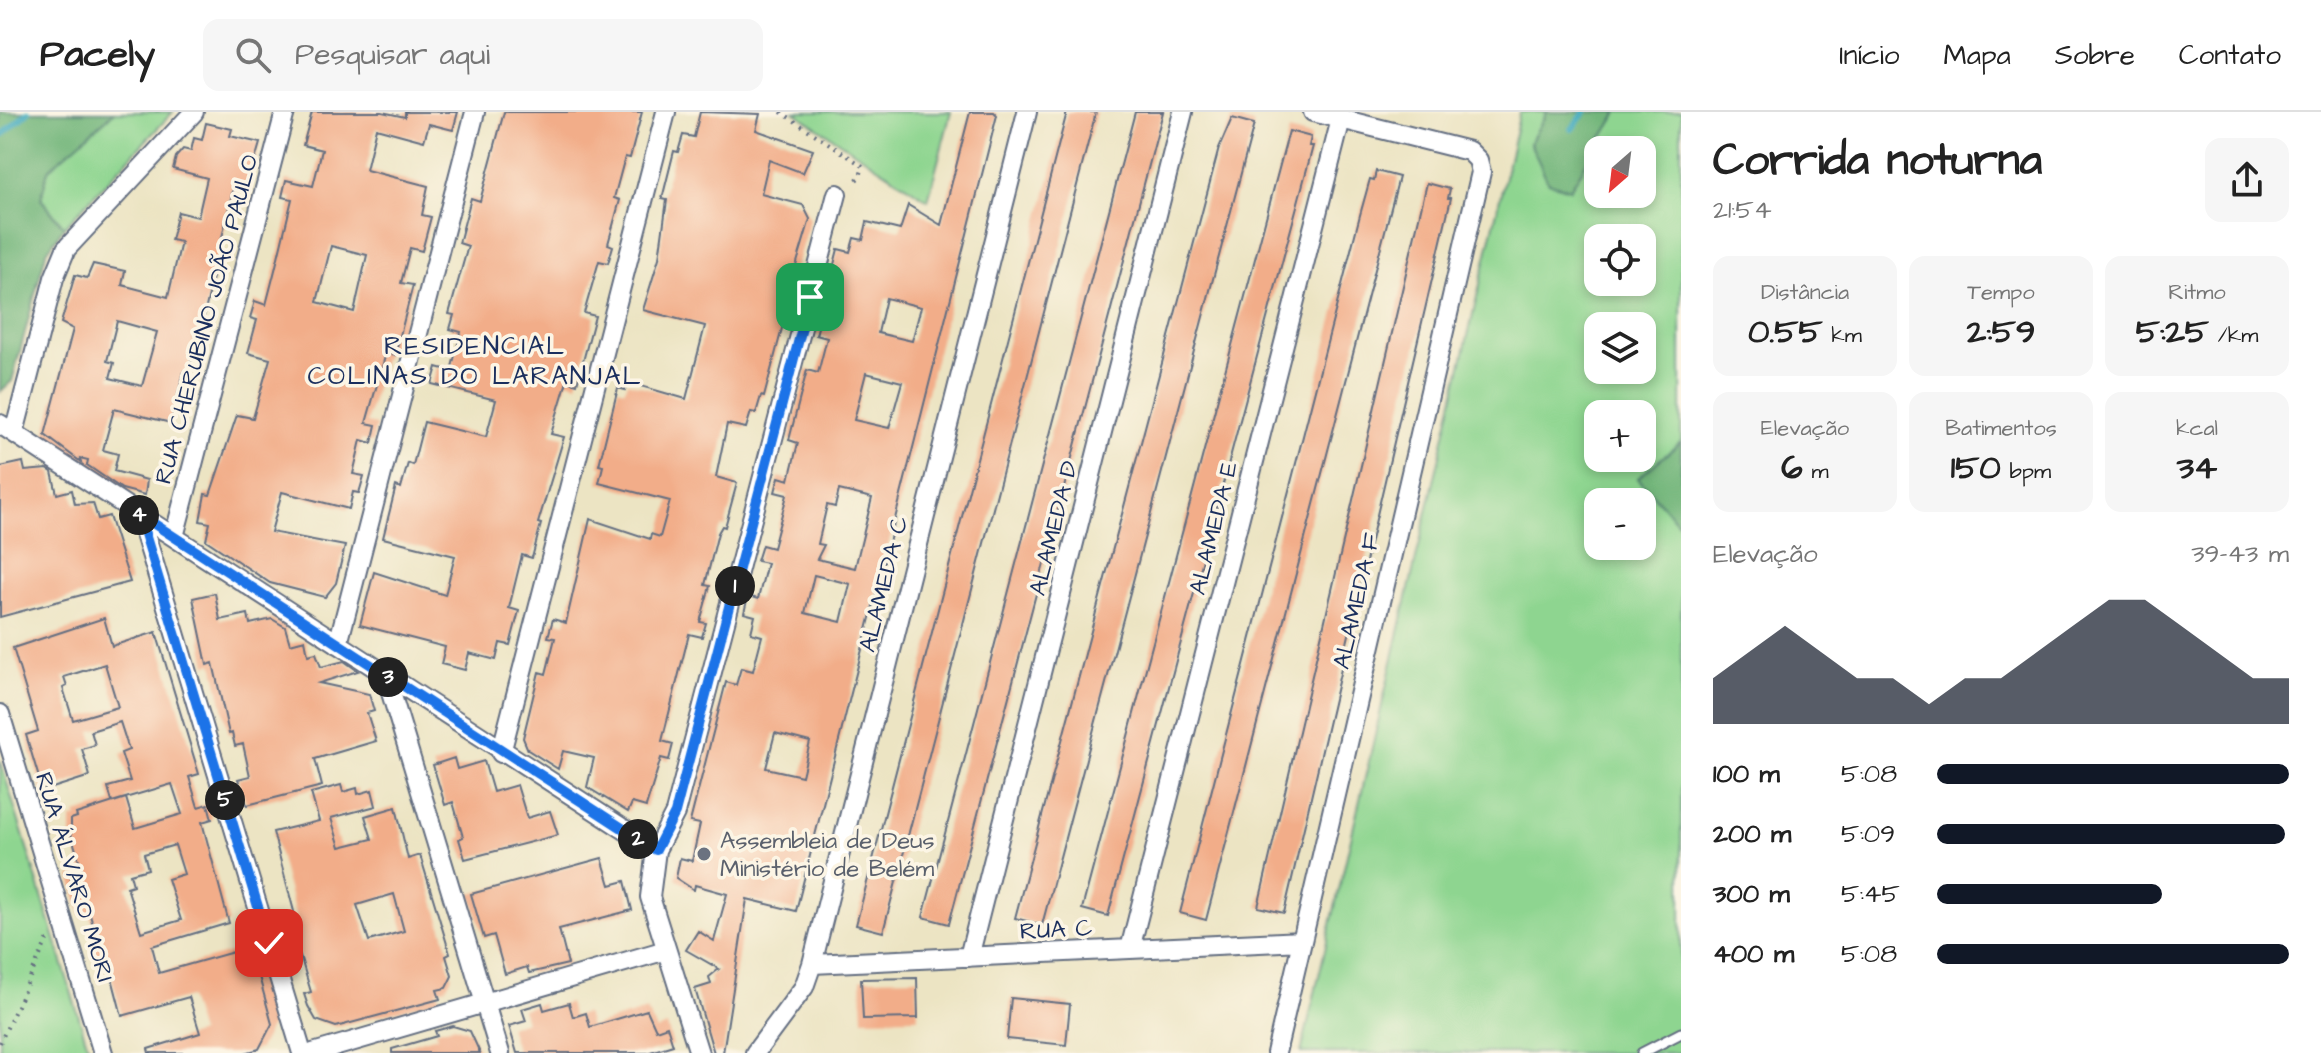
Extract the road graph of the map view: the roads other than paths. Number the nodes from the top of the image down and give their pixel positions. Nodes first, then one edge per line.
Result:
1 (194, 112) edge
2 (475, 112) edge
3 (666, 112) edge
4 (1027, 112) edge
5 (1183, 112) edge
6 (1313, 112) edge
7 (279, 117) edge
8 (1341, 119) junction
9 (837, 194) road end
10 (7, 428) edge
11 (139, 514) junction
12 (174, 537) junction
13 (338, 644) junction
14 (386, 676) junction
15 (0, 714) edge
16 (501, 753) junction
17 (656, 850) junction
18 (1302, 941) junction
19 (1130, 949) junction
20 (666, 950) junction
21 (969, 957) junction
22 (812, 964) junction
23 (484, 1003) junction
24 (1681, 1033) edge
25 (103, 1053) edge
26 (302, 1053) edge
27 (313, 1053) edge
28 (500, 1053) edge
29 (699, 1053) edge
30 (755, 1053) edge
31 (1276, 1053) edge
32 (1642, 1053) edge

1 - 10 street
2 - 13 street
3 - 16 street
4 - 22 street, ALAMEDA C
5 - 21 street, ALAMEDA D
6 - 8 street
7 - 12 street, RUA CHERUBINO JOÃO PAULO
8 - 18 street, ALAMEDA F
8 - 19 street, ALAMEDA E
9 - 17 street
10 - 11 street
11 - 12 street
11 - 26 street
12 - 13 street
13 - 14 street
14 - 16 street
14 - 23 street
15 - 25 street, RUA ÁLVARO MORI
16 - 17 street
17 - 20 street
18 - 19 street, RUA C
18 - 31 street, ALAMEDA F
19 - 21 street, RUA C
20 - 23 street
20 - 29 street
21 - 22 street, RUA C
22 - 30 street, ALAMEDA C
23 - 27 street
23 - 28 street
24 - 32 lane

